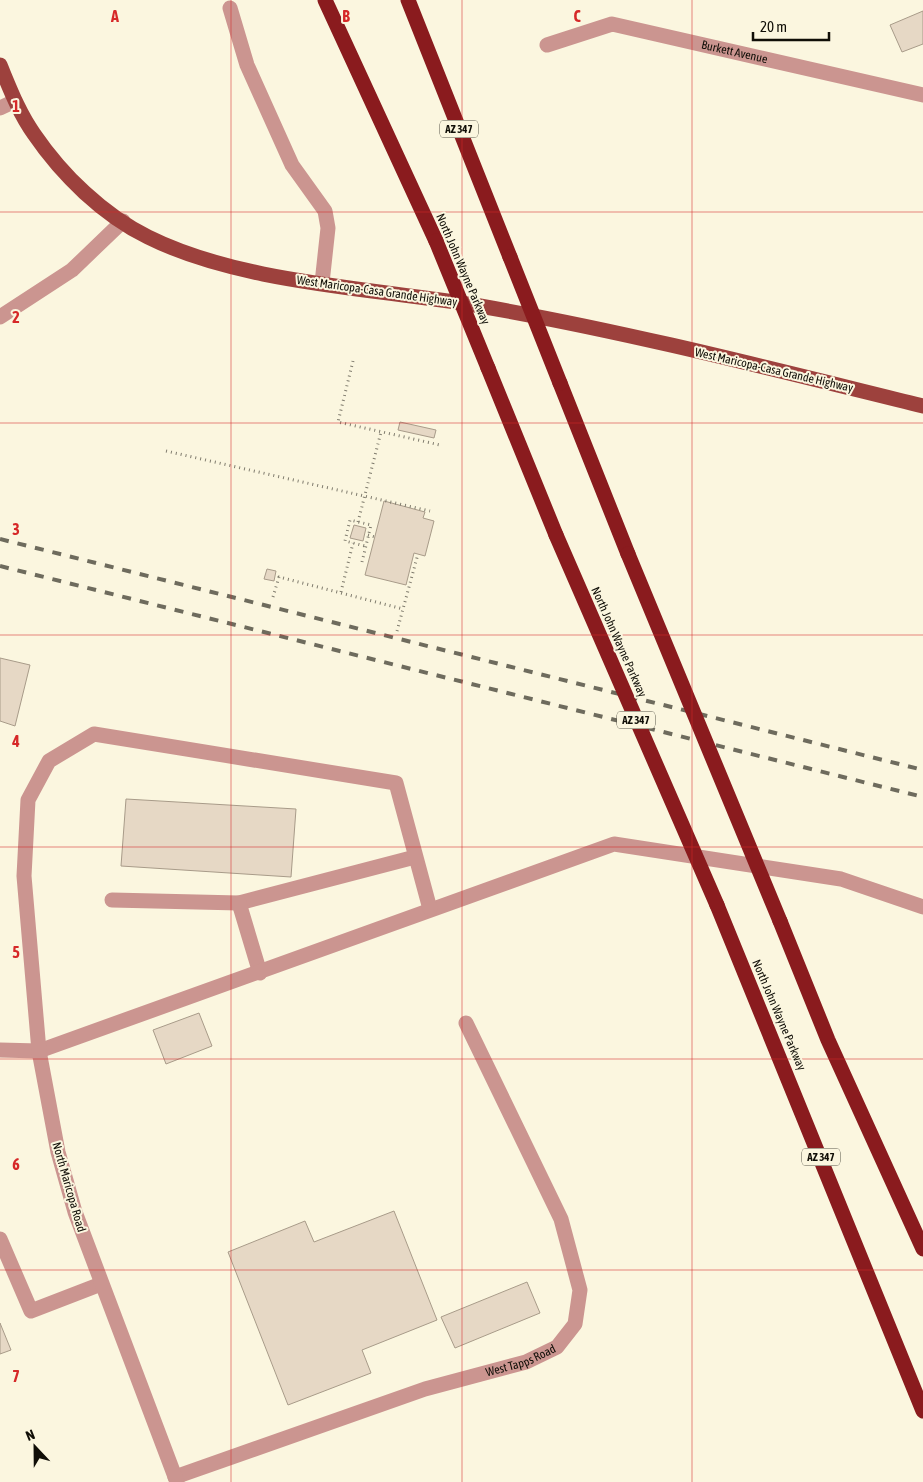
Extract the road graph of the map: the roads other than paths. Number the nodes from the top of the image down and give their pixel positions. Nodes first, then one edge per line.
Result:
1 (325, 0) edge
2 (408, 0) edge
3 (230, 8) dead end
4 (547, 45) dead end
5 (0, 65) edge
6 (923, 96) edge
7 (15, 101) junction
8 (0, 108) edge
9 (123, 221) junction
10 (322, 283) junction
11 (0, 317) edge
12 (923, 406) edge
13 (415, 856) junction
14 (112, 900) dead end
15 (239, 903) junction
16 (923, 907) edge
17 (430, 909) junction
18 (260, 973) junction
19 (466, 1023) dead end
20 (0, 1050) edge
21 (39, 1051) junction
22 (0, 1239) edge
23 (923, 1249) edge
24 (101, 1284) junction
25 (923, 1411) edge
26 (176, 1480) edge

1 - 25 highway, North John Wayne Parkway / AZ 347, bridge
2 - 23 highway, AZ 347, bridge
3 - 10 street
4 - 6 street, Burkett Avenue
5 - 7 main road, West Maricopa-Casa Grande Highway
7 - 8 street
7 - 9 main road, West Maricopa-Casa Grande Highway
9 - 10 main road, West Maricopa-Casa Grande Highway
9 - 11 street
10 - 12 main road, West Maricopa-Casa Grande Highway
13 - 15 street
13 - 17 street
13 - 21 street, North Maricopa Road
14 - 15 street
15 - 18 street
16 - 17 street
17 - 18 street
18 - 21 street
19 - 26 street, West Tapps Road
20 - 21 street
21 - 24 street, North Maricopa Road
22 - 24 street
24 - 26 street, North Maricopa Road

